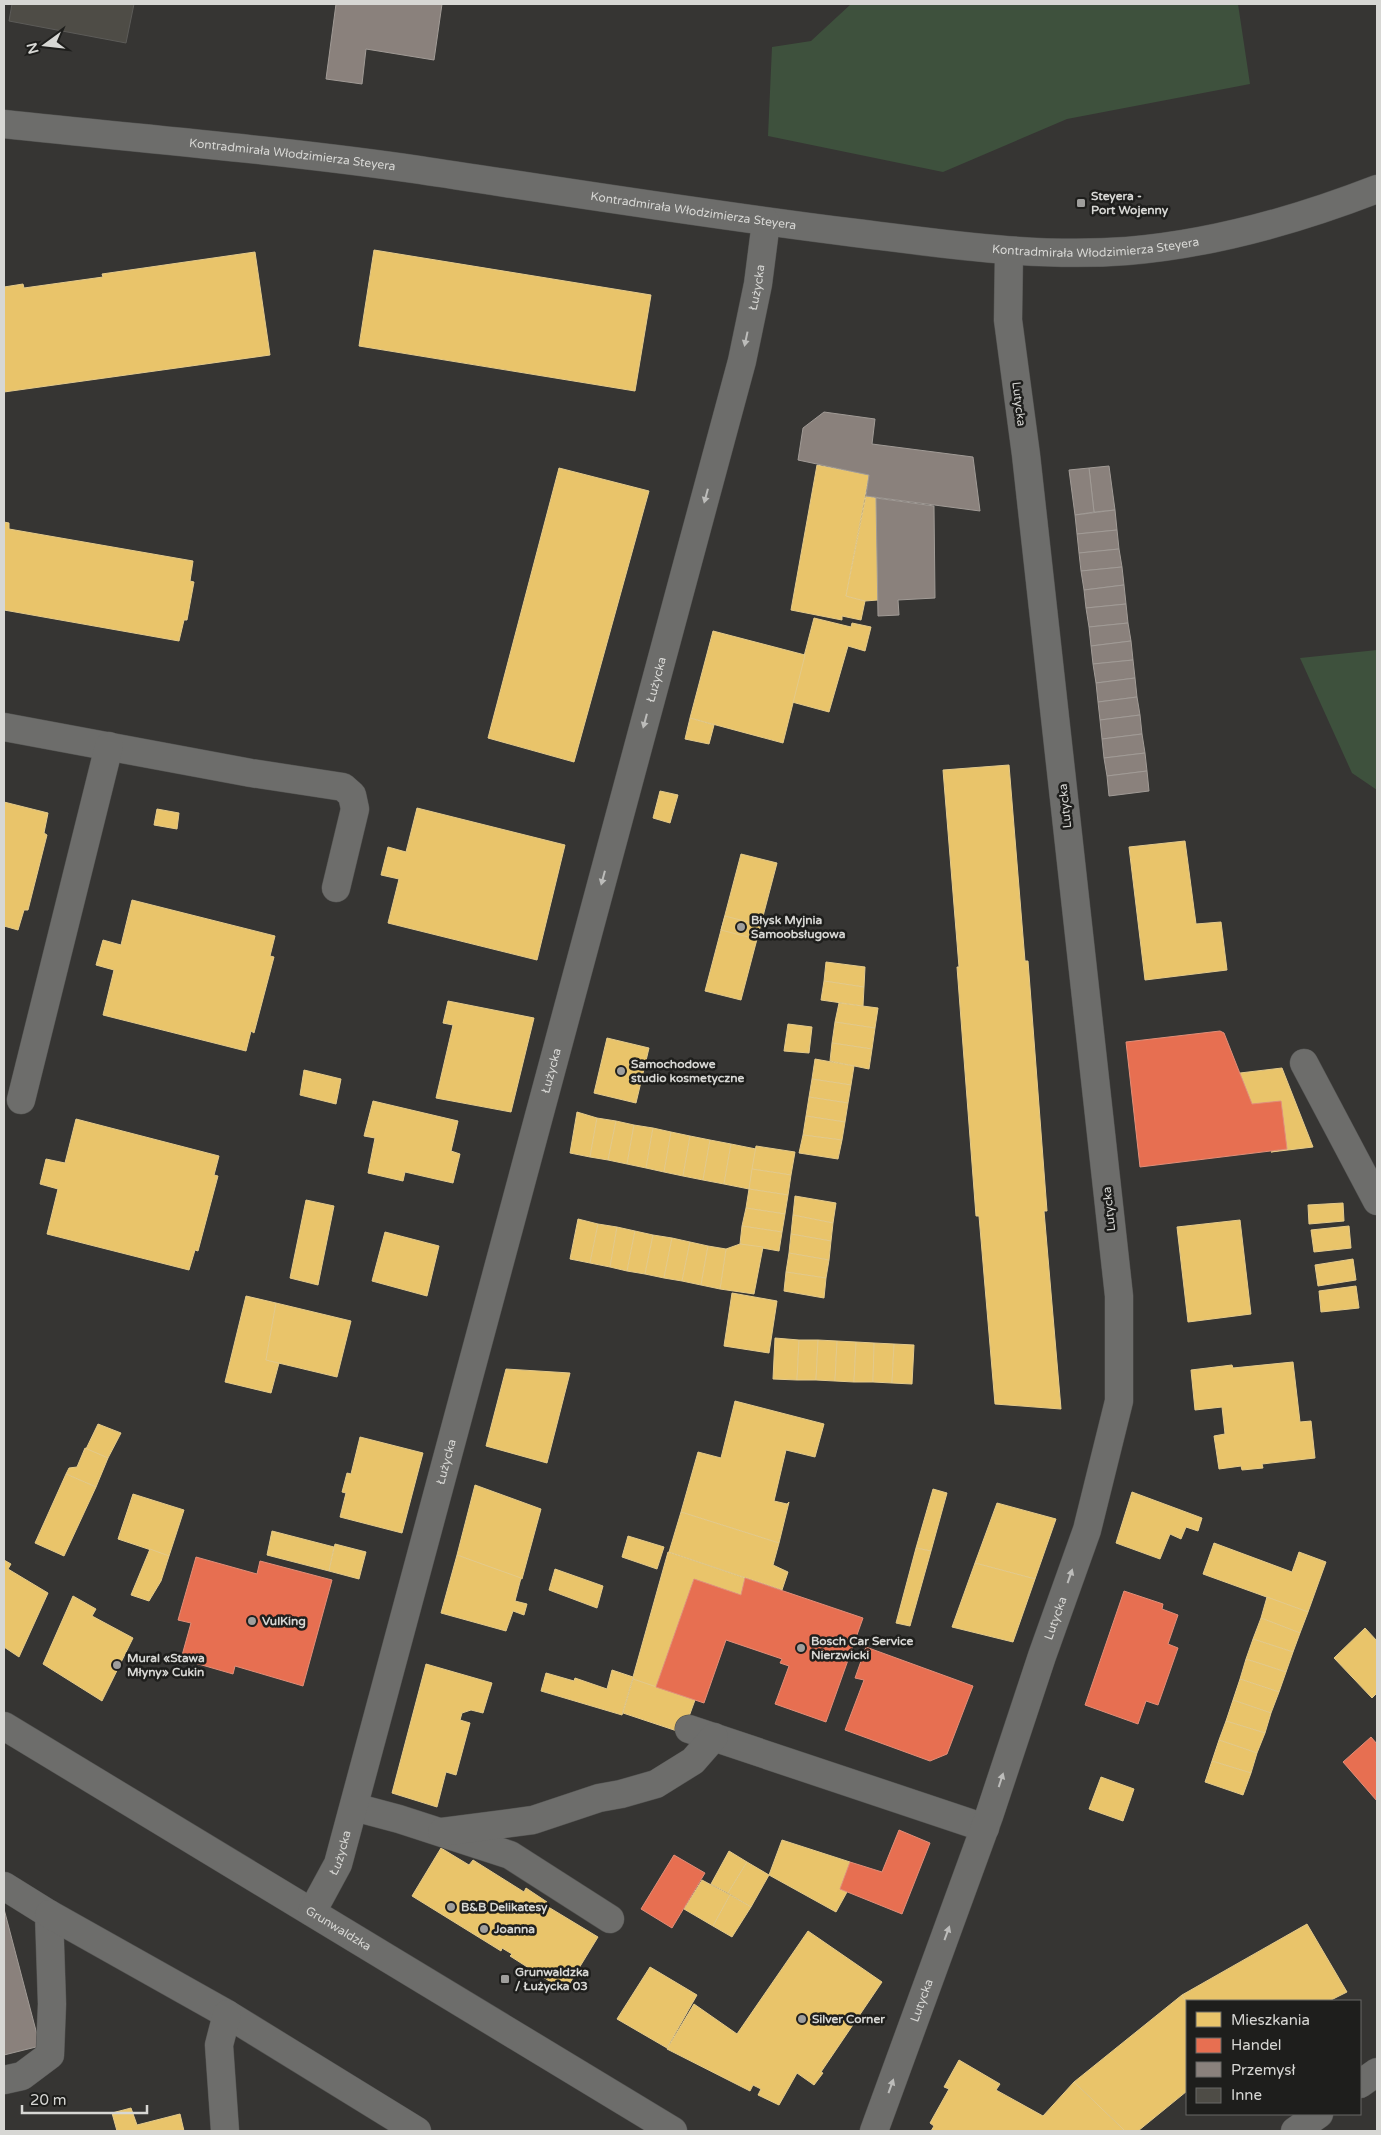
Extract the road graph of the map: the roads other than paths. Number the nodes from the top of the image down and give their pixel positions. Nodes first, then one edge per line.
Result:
1 (4, 124) edge
2 (1377, 189) edge
3 (766, 222) junction
4 (1009, 251) junction
5 (4, 727) edge
6 (109, 746) junction
7 (336, 888) dead end
8 (1304, 1063) dead end
9 (21, 1100) dead end
10 (1377, 1201) edge
11 (4, 1726) edge
12 (354, 1807) junction
13 (985, 1828) junction
14 (442, 1832) junction
15 (4, 1886) edge
16 (312, 1912) junction
17 (49, 1914) junction
18 (610, 1919) dead end
19 (227, 2014) junction
20 (1377, 2072) edge
21 (4, 2080) edge
22 (1361, 2083) edge
23 (1318, 2115) edge
24 (225, 2131) edge
25 (417, 2131) edge
26 (673, 2131) edge
27 (874, 2131) edge
28 (1295, 2131) edge

1 - 3 street, Kontradmirała Włodzimierza Steyera
2 - 4 street, Kontradmirała Włodzimierza Steyera
3 - 4 street, Kontradmirała Włodzimierza Steyera
3 -> 12 street, Łużycka
13 -> 4 street, Lutycka
5 - 6 street
6 - 7 street
6 - 9 street
8 - 10 street
11 - 16 street, Grunwaldzka
12 - 14 street
12 - 16 street, Łużycka
13 - 14 street
27 -> 13 street, Lutycka
14 - 18 street
15 - 17 street
16 - 26 street, Grunwaldzka
17 - 19 street
17 - 21 street
19 - 24 street
19 - 25 street
20 - 22 street
23 - 28 street

